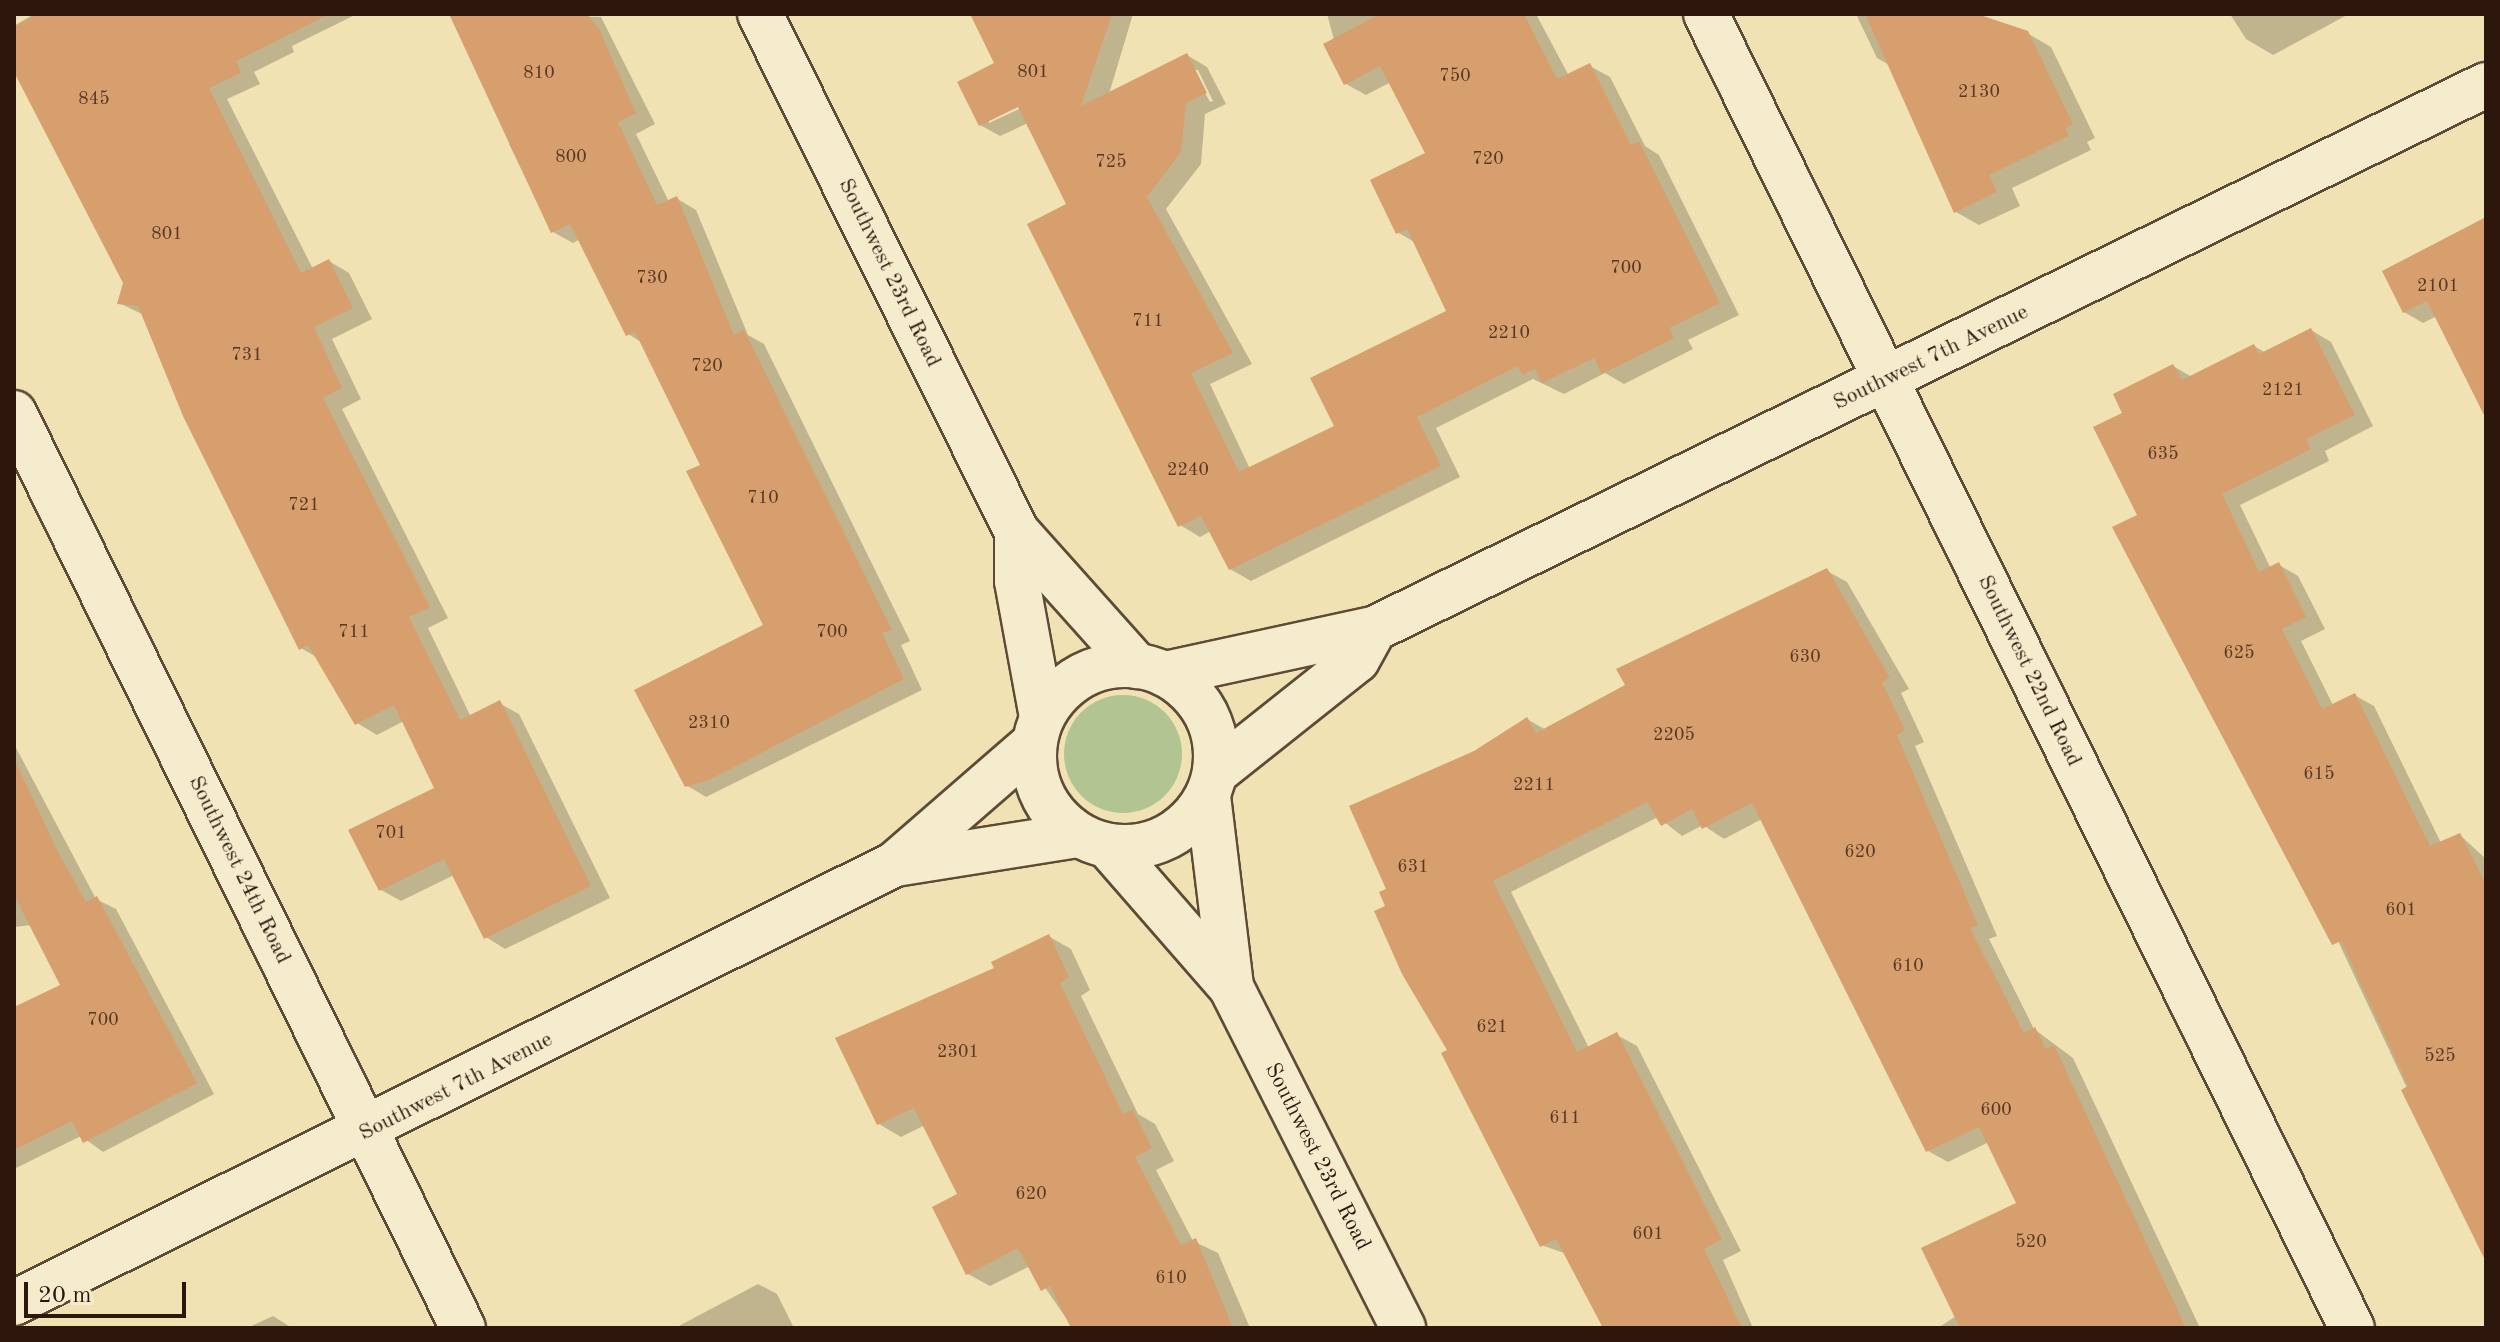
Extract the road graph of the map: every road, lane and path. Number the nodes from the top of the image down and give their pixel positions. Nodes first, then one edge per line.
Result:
1 (760, 14) edge
2 (1706, 14) edge
3 (2486, 85) edge
4 (1886, 381) junction
5 (14, 413) edge
6 (1017, 532) junction
7 (1374, 629) junction
8 (1151, 670) junction
9 (1037, 730) junction
10 (1212, 784) junction
11 (1093, 840) junction
12 (895, 864) junction
13 (1231, 987) junction
14 (368, 1131) junction
15 (14, 1303) edge
16 (463, 1328) edge
17 (1403, 1328) edge
18 (2352, 1328) edge

1 - 6 street, Southwest 23rd Road
2 - 4 street, Southwest 22nd Road
3 - 4 street, Southwest 7th Avenue
4 - 7 street, Southwest 7th Avenue
4 - 18 street, Southwest 22nd Road
5 - 14 street, Southwest 24th Road
6 - 8 street, Southwest 23rd Road
6 - 9 street, Southwest 23rd Road
7 - 8 street, Southwest 7th Avenue
7 - 10 street
8 - 9 street
8 - 10 street
9 - 11 street
9 - 12 street, Southwest 7th Avenue
10 - 11 street
10 - 13 street, Southwest 23rd Road
11 - 12 street, Southwest 7th Avenue
11 - 13 street, Southwest 23rd Road
12 - 14 street, Southwest 7th Avenue
13 - 17 street, Southwest 23rd Road
14 - 15 street, Southwest 7th Avenue
14 - 16 street, Southwest 24th Road

